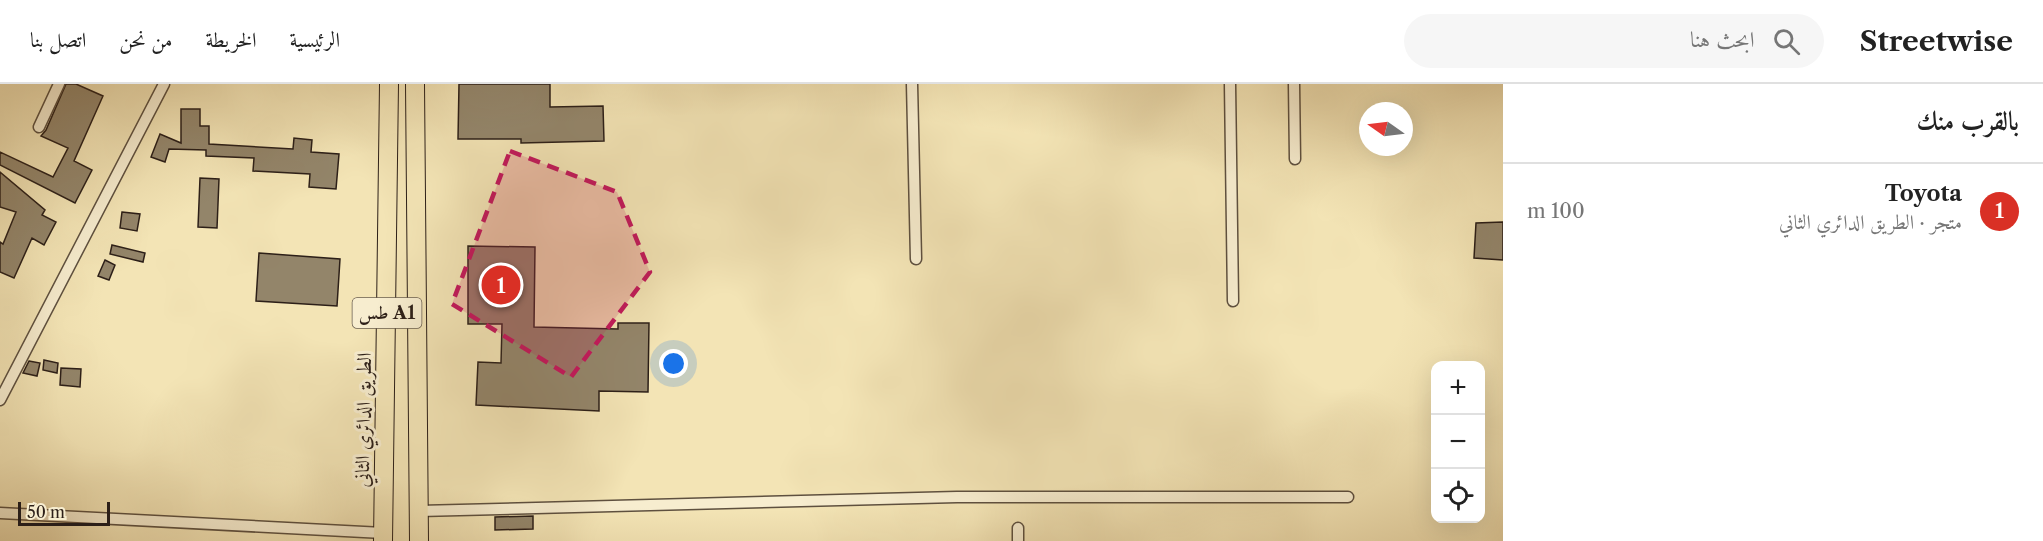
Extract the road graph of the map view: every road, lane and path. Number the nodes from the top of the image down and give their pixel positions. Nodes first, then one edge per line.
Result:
1 (59, 84) edge
2 (164, 84) edge
3 (389, 84) edge
4 (415, 84) edge
5 (912, 84) edge
6 (1230, 84) edge
7 (1294, 84) edge
8 (39, 127) dead end
9 (1295, 159) dead end
10 (916, 259) dead end
11 (1233, 301) dead end
12 (0, 400) edge
13 (1347, 496) dead end
14 (419, 511) junction
15 (0, 513) edge
16 (1018, 528) dead end
17 (383, 537) edge
18 (419, 541) edge
19 (1018, 541) edge

1 - 8 street
2 - 12 street
3 - 17 highway, الطريق الدائري الثاني / طس A1
4 - 14 highway, طس A1
5 - 10 street
6 - 11 street
7 - 9 street
13 - 14 street
14 - 18 highway, طس A1
15 - 17 street
16 - 19 street

